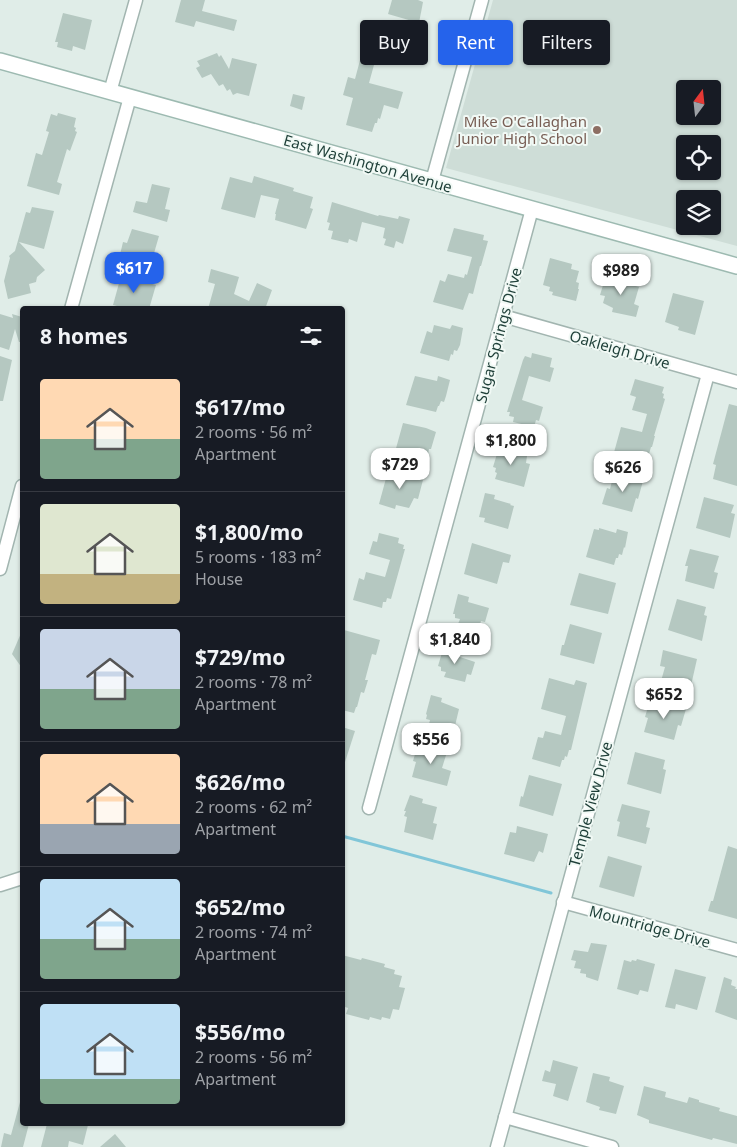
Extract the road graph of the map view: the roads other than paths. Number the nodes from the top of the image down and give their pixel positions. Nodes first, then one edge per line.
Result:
1 (136, 0) edge
2 (482, 0) edge
3 (0, 61) edge
4 (110, 92) junction
5 (130, 97) junction
6 (432, 181) junction
7 (532, 209) junction
8 (737, 266) edge
9 (72, 306) edge
10 (503, 316) junction
11 (708, 374) junction
12 (737, 382) edge
13 (20, 494) edge
14 (0, 569) edge
15 (368, 808) dead end
16 (20, 879) edge
17 (0, 885) edge
18 (563, 902) junction
19 (737, 950) edge
20 (505, 1118) junction
21 (497, 1147) edge
22 (612, 1147) edge

1 - 4 street
2 - 6 street
3 - 4 street, East Washington Avenue
4 - 5 street, East Washington Avenue
5 - 6 street, East Washington Avenue
5 - 9 street
6 - 7 street, East Washington Avenue
7 - 8 street, East Washington Avenue
7 - 10 street, Sugar Springs Drive
10 - 11 street, Oakleigh Drive
10 - 15 street, Sugar Springs Drive
11 - 12 street, Oakleigh Drive
11 - 18 street, Temple View Drive
13 - 14 street
16 - 17 street
18 - 19 street, Mountridge Drive
18 - 20 street, Temple View Drive
20 - 21 street, Temple View Drive
20 - 22 street

